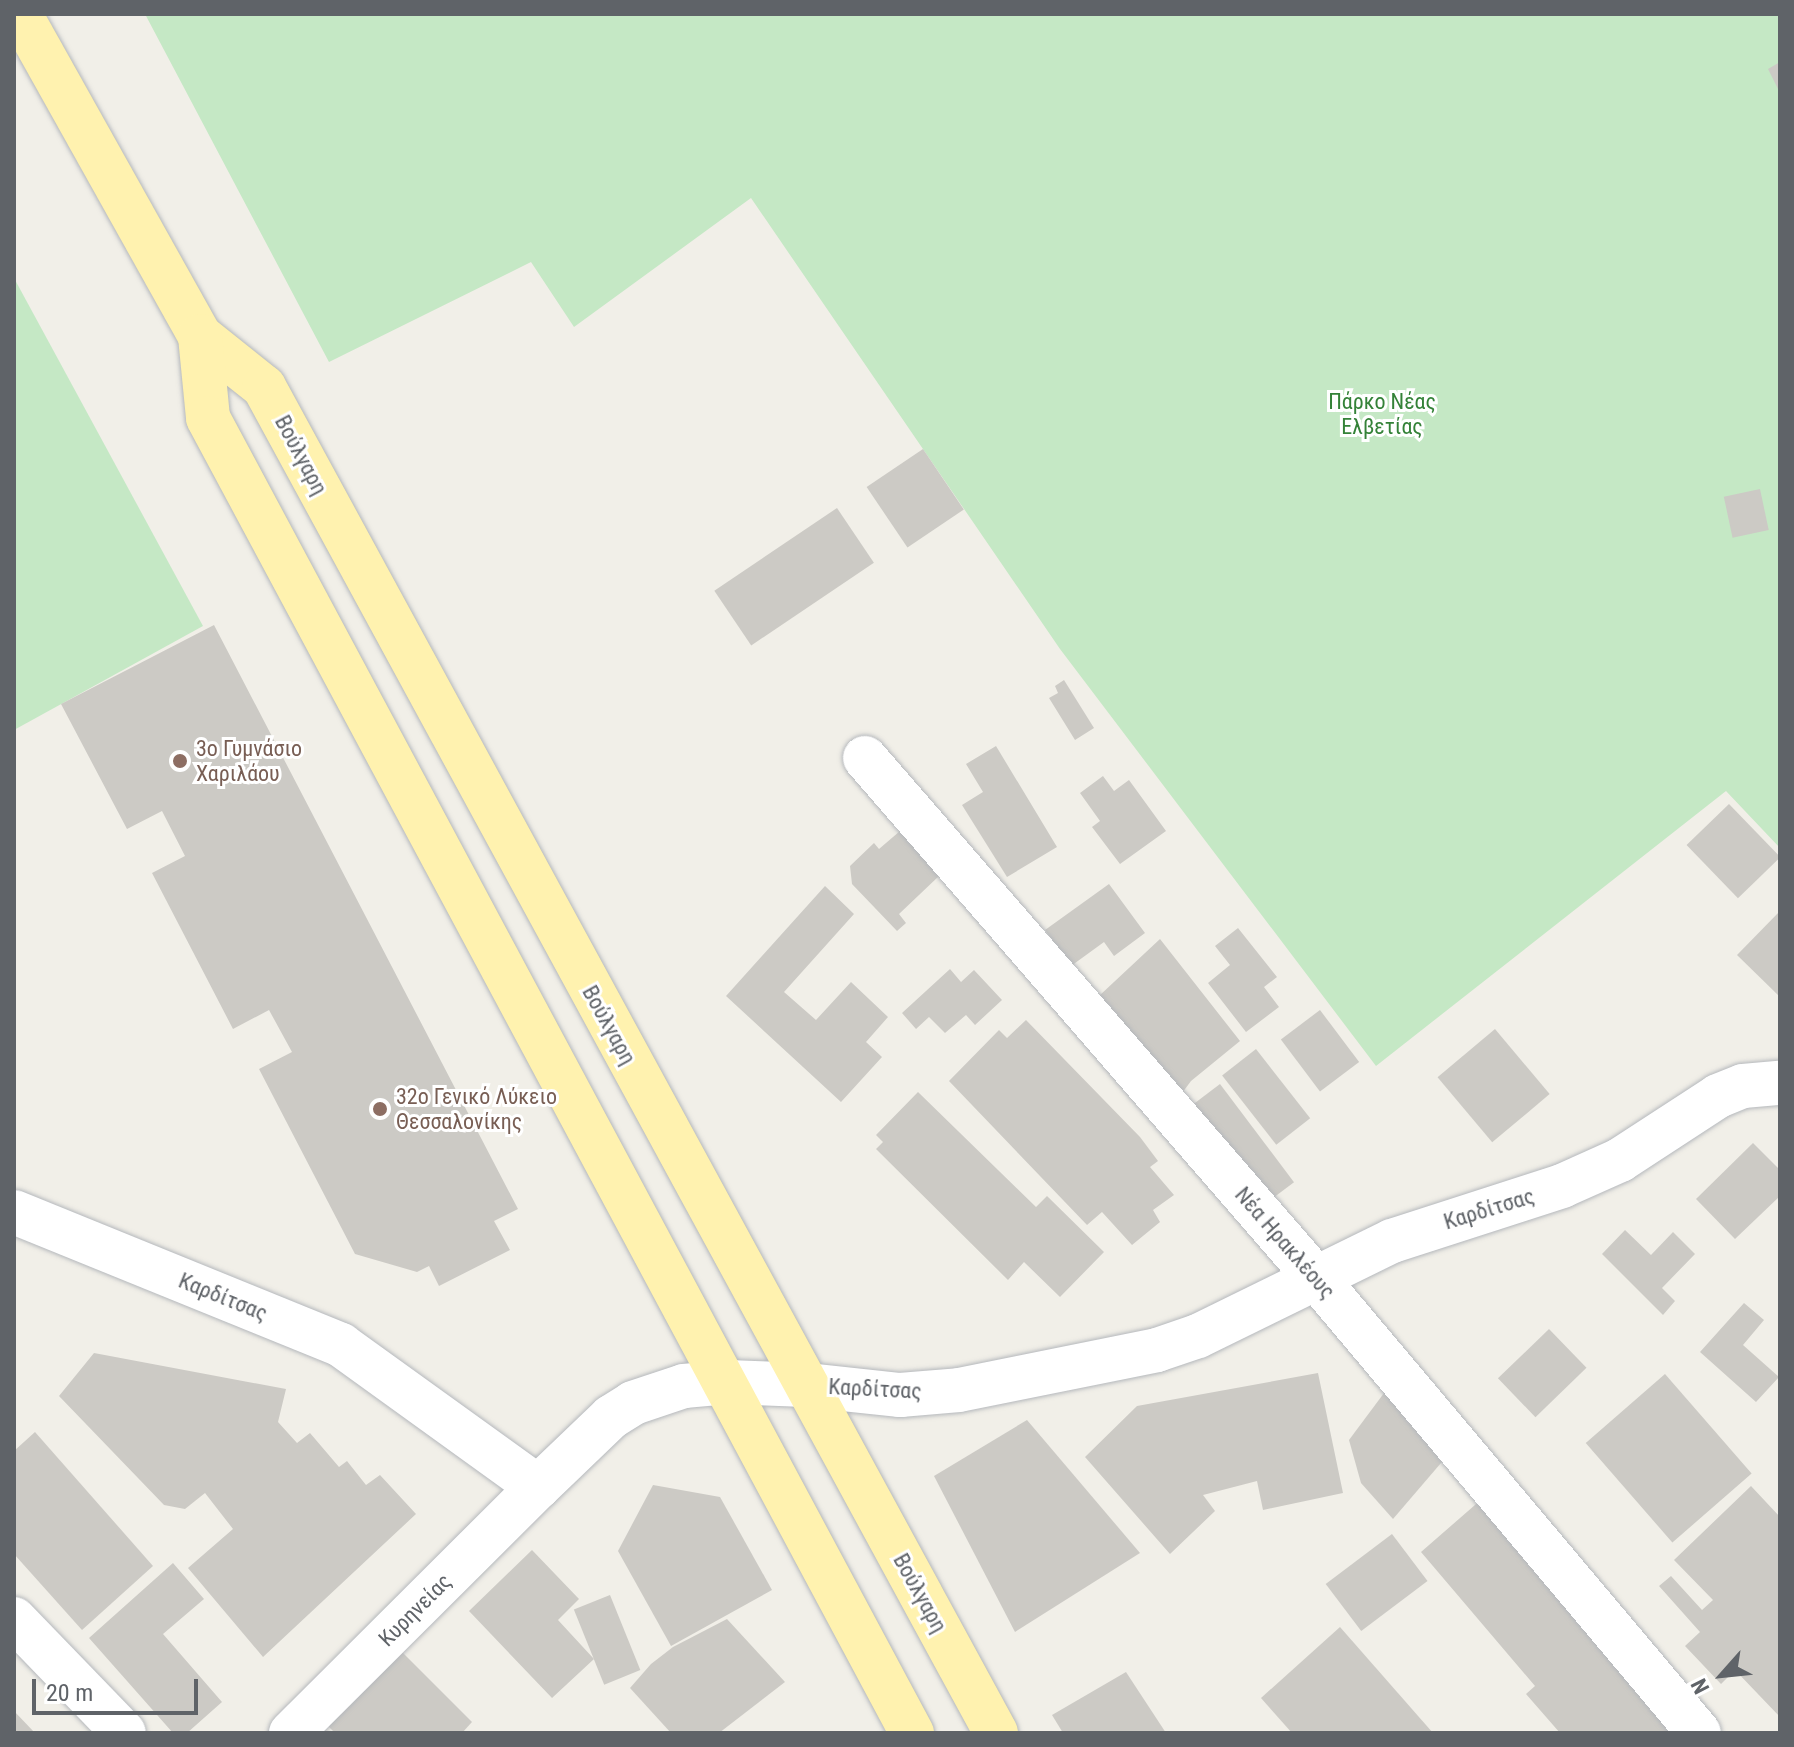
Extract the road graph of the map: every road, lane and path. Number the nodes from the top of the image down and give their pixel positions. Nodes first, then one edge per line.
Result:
1 (20, 14) edge
2 (200, 336) junction
3 (865, 758) dead end
4 (1780, 1083) edge
5 (14, 1212) edge
6 (1317, 1279) junction
7 (728, 1382) junction
8 (806, 1385) junction
9 (538, 1487) junction
10 (14, 1619) edge
11 (124, 1733) edge
12 (291, 1733) edge
13 (912, 1733) edge
14 (996, 1733) edge
15 (1699, 1733) edge

1 - 2 main road, Βούλγαρη
2 - 7 main road, Βούλγαρη
2 - 8 main road, Βούλγαρη
3 - 6 street, Νέα Ηρακλέους
4 - 6 street, Καρδίτσας
5 - 9 street, Καρδίτσας
6 - 8 street, Καρδίτσας
6 - 15 street, Νέα Ηρακλέους
7 - 8 street, Καρδίτσας
7 - 9 street, Καρδίτσας
7 - 13 main road, Βούλγαρη
8 - 14 main road, Βούλγαρη
9 - 12 street, Κυρηνείας
10 - 11 street

